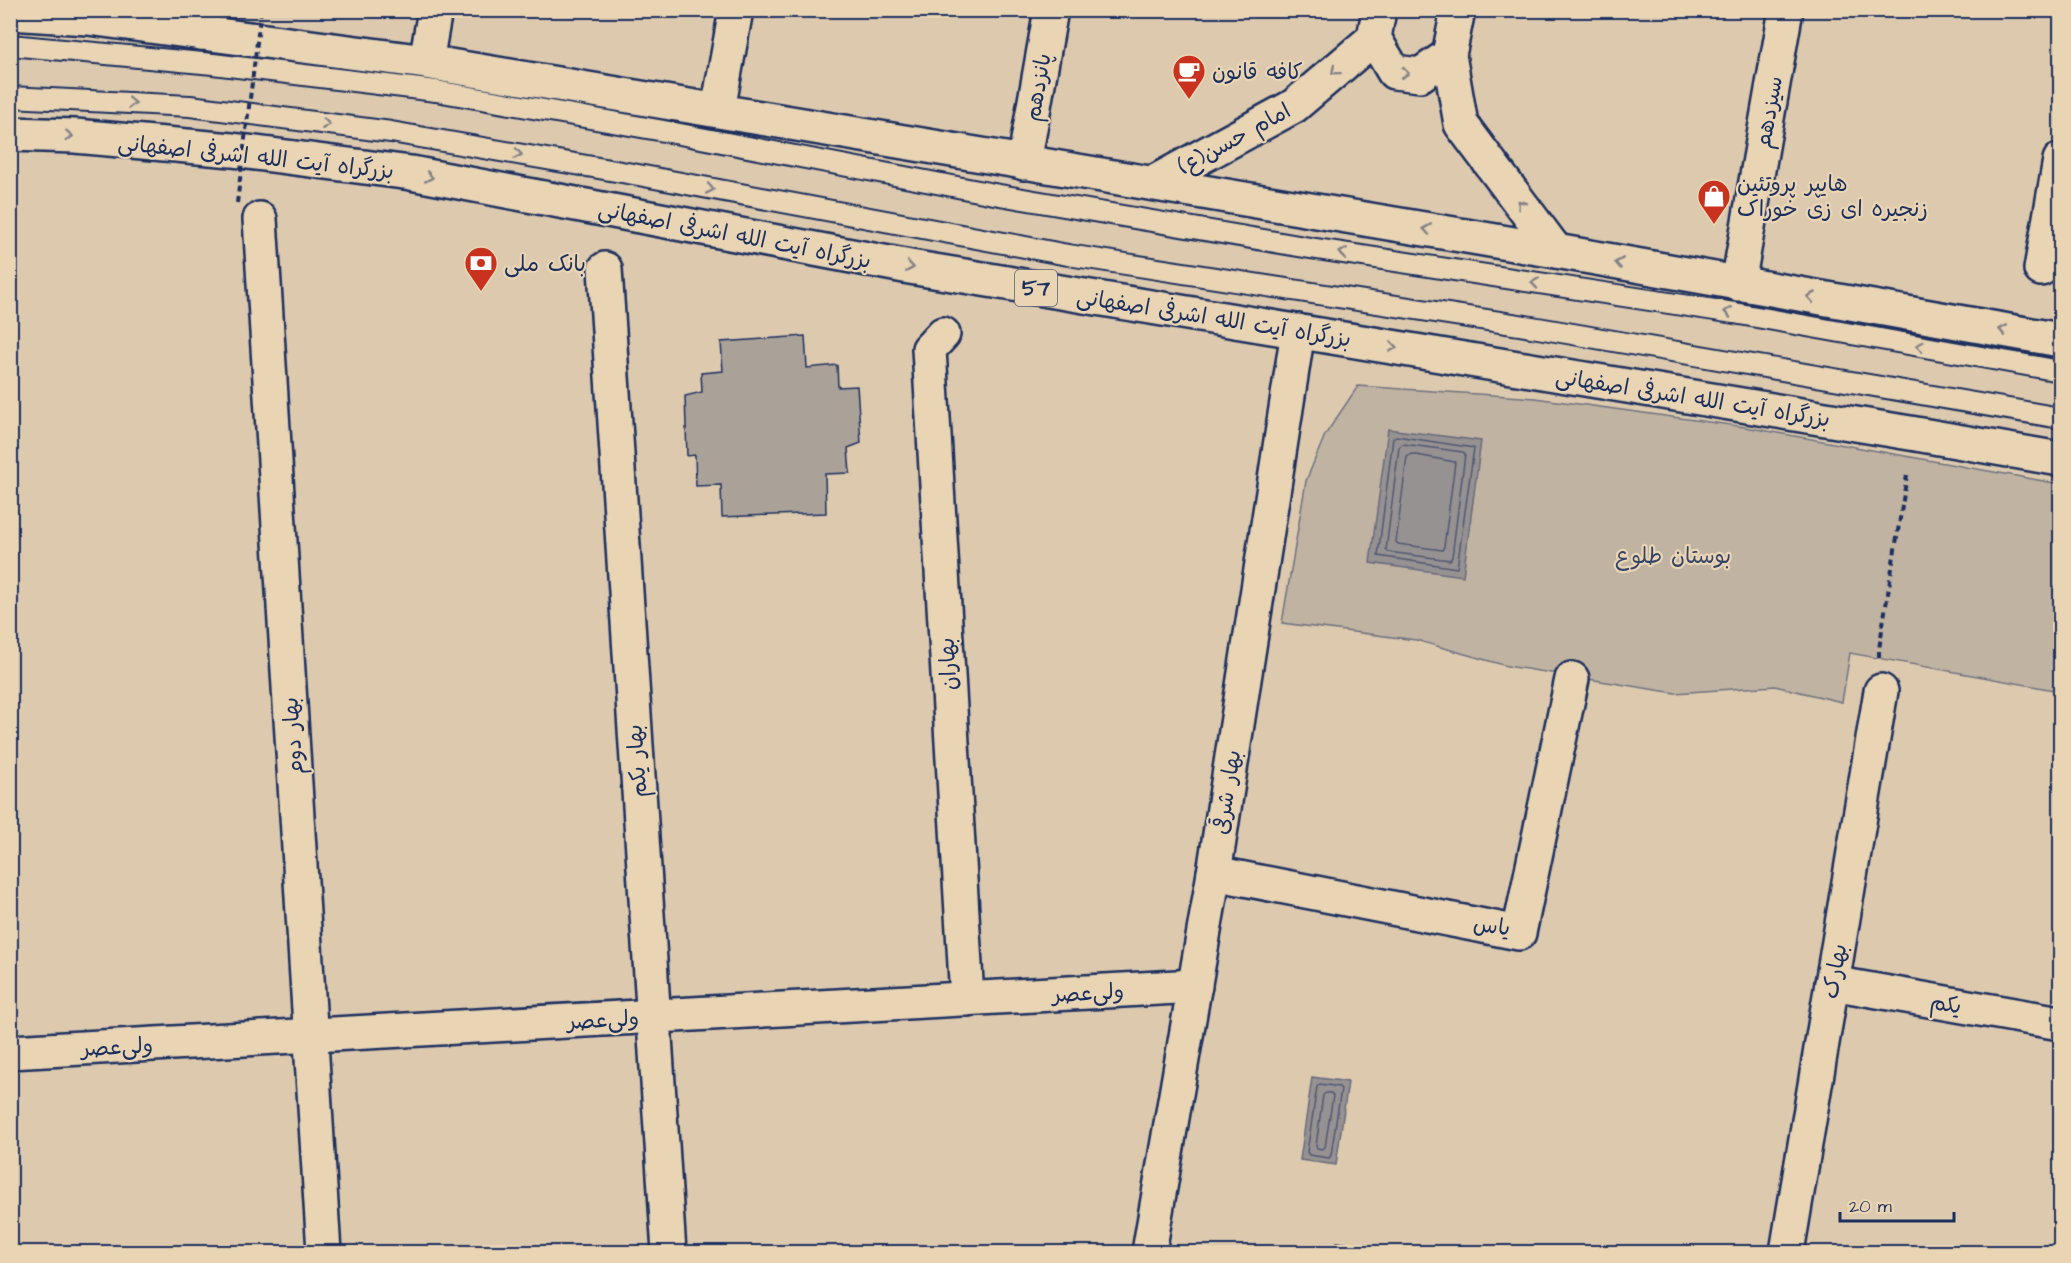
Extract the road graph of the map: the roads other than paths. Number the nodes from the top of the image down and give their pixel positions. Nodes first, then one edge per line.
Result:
1 (435, 10) edge
2 (736, 10) edge
3 (1051, 10) edge
4 (1458, 10) edge
5 (1786, 10) edge
6 (10, 13) edge
7 (202, 22) edge
8 (1377, 24) edge
9 (10, 45) edge
10 (1449, 55) junction
11 (426, 62) junction
12 (10, 97) edge
13 (718, 110) junction
14 (10, 134) edge
15 (2061, 160) edge
16 (1024, 163) junction
17 (1153, 183) junction
18 (248, 211) road end
19 (1556, 251) junction
20 (605, 269) dead end
21 (2041, 269) dead end
22 (1738, 284) junction
23 (1298, 331) junction
24 (943, 334) dead end
25 (2061, 340) edge
26 (2061, 371) edge
27 (2061, 418) edge
28 (2061, 459) edge
29 (1572, 678) dead end
30 (1881, 691) dead end
31 (1214, 873) junction
32 (1832, 983) junction
33 (1195, 986) junction
34 (967, 999) junction
35 (652, 1016) junction
36 (2061, 1023) edge
37 (311, 1035) junction
38 (10, 1052) edge
39 (324, 1252) edge
40 (669, 1252) edge
41 (1149, 1252) edge
42 (1787, 1252) edge

1 - 11 main road
2 - 13 main road
3 - 16 main road, پانزدهم
4 - 10 main road
5 - 22 main road, سیزدهم
6 - 7 main road
7 - 11 main road
8 -> 10 main road
8 -> 17 main road, امام حسن(ع)
26 -> 9 lane
19 -> 10 main road
11 - 13 main road
12 -> 27 lane
13 - 16 main road
14 -> 23 main road, بزرگراه آیت الله اشرفی اصفهانی / 57
15 - 21 main road
16 - 17 main road
19 -> 17 main road
18 - 37 main road, بهار دوم
22 -> 19 main road
20 - 35 main road, بهار یکم
25 -> 22 main road
23 -> 28 main road, بزرگراه آیت الله اشرفی اصفهانی / 57
23 - 31 main road, بهار شرقی
24 - 34 main road, بهاران
29 - 31 main road, یاس
30 - 32 main road, بهارک
31 - 33 main road, بهار شرقی
32 - 36 main road, یکم
32 - 42 main road, بهارک
33 - 34 main road, ولی‌عصر
33 - 41 main road, بهار شرقی
34 - 35 main road, ولی‌عصر
35 - 37 main road, ولی‌عصر
35 - 40 main road, بهار یکم
37 - 38 main road, ولی‌عصر
37 - 39 main road, بهار دوم

